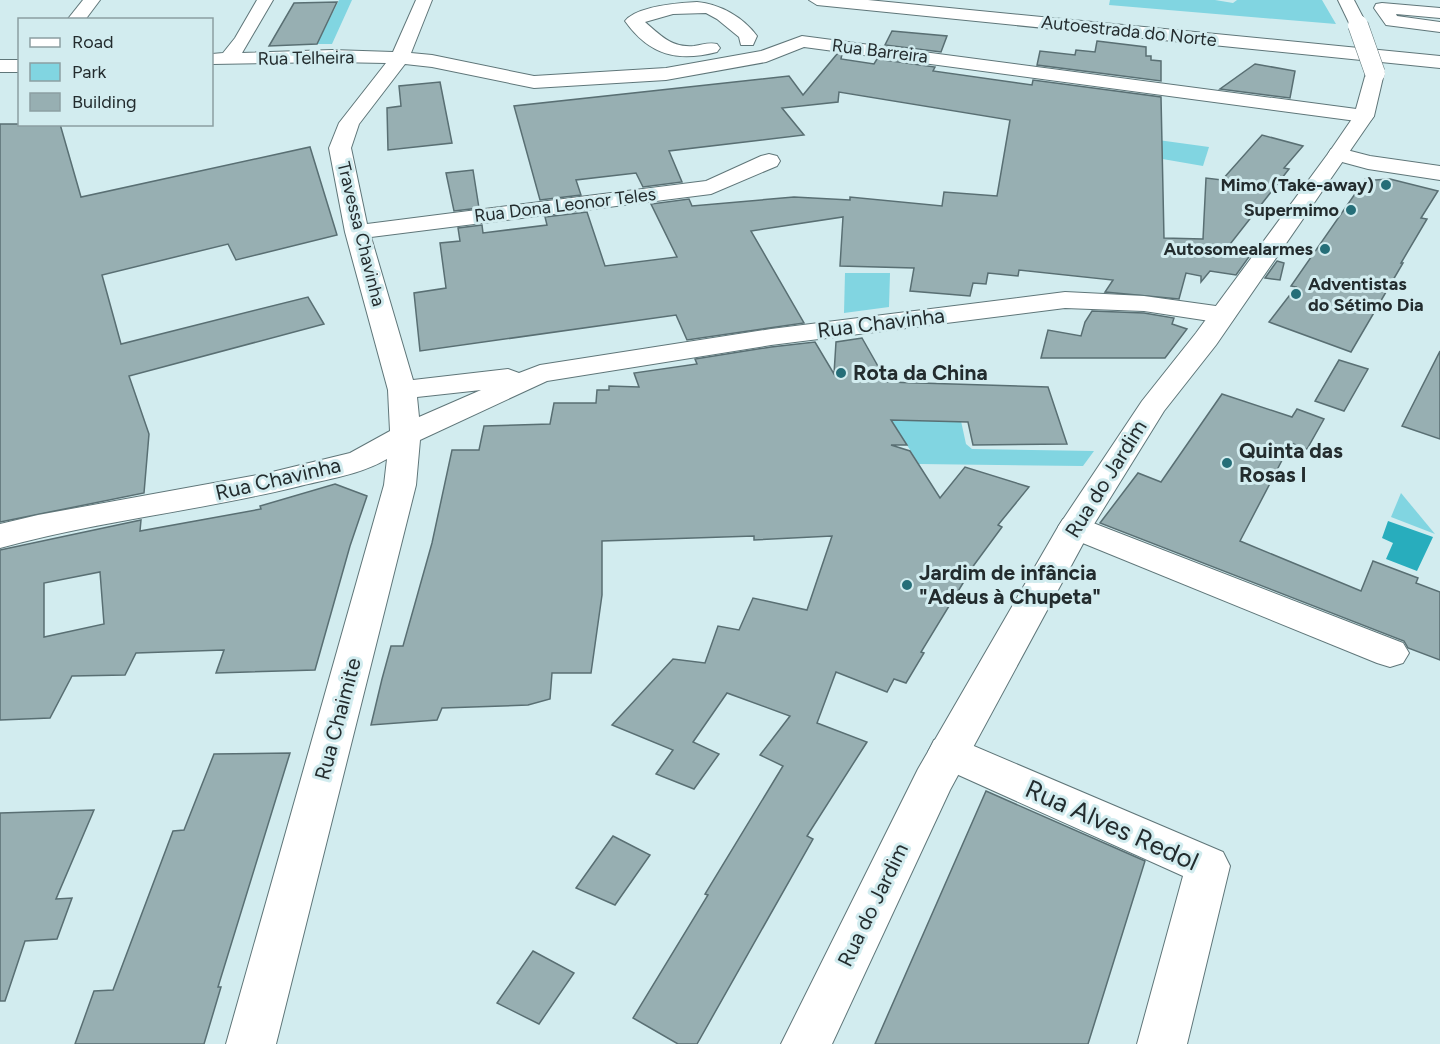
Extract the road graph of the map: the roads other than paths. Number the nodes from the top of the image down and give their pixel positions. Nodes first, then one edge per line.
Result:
1 (92, 0) edge
2 (265, 0) edge
3 (424, 0) edge
4 (817, 0) edge
5 (951, 0) edge
6 (1346, 0) edge
7 (1440, 13) edge
8 (77, 18) edge
9 (1440, 27) edge
10 (802, 41) junction
11 (735, 43) junction
12 (1440, 48) edge
13 (400, 58) junction
14 (220, 59) edge
15 (1440, 62) edge
16 (0, 66) edge
17 (18, 66) edge
18 (1364, 116) junction
19 (1340, 154) junction
20 (769, 161) dead end
21 (1440, 173) edge
22 (357, 232) junction
23 (1223, 315) junction
24 (540, 374) junction
25 (402, 390) junction
26 (405, 435) junction
27 (1075, 527) junction
28 (0, 536) edge
29 (1390, 653) dead end
30 (948, 752) junction
31 (251, 1044) edge
32 (806, 1044) edge
33 (1162, 1044) edge

1 - 8 main road
2 - 14 main road
3 - 13 main road, Travessa Chavinha
4 - 15 main road, Autoestrada do Norte
5 - 12 main road, Autoestrada do Norte
6 - 18 main road, Rua do Jardim, bridge
7 - 9 main road
10 - 11 main road
10 - 13 main road, Rua Barreira
10 - 18 main road, Rua Barreira
11 - 11 main road
13 - 14 main road, Rua Telheira
13 - 22 main road, Travessa Chavinha
16 - 17 main road
18 - 19 main road, Rua do Jardim
19 - 21 main road
19 - 23 main road, Rua do Jardim
20 - 22 main road, Rua Dona Leonor Teles
22 - 25 main road, Travessa Chavinha
23 - 24 main road, Rua Chavinha
23 - 27 main road, Rua do Jardim
24 - 25 main road, Rua Chavinha
24 - 26 main road, Rua Chavinha
25 - 26 main road, Rua Chaimite
26 - 28 main road, Rua Chavinha
26 - 31 main road, Rua Chaimite
27 - 29 main road
27 - 30 main road, Rua do Jardim
30 - 32 main road, Rua do Jardim
30 - 33 main road, Rua Alves Redol

